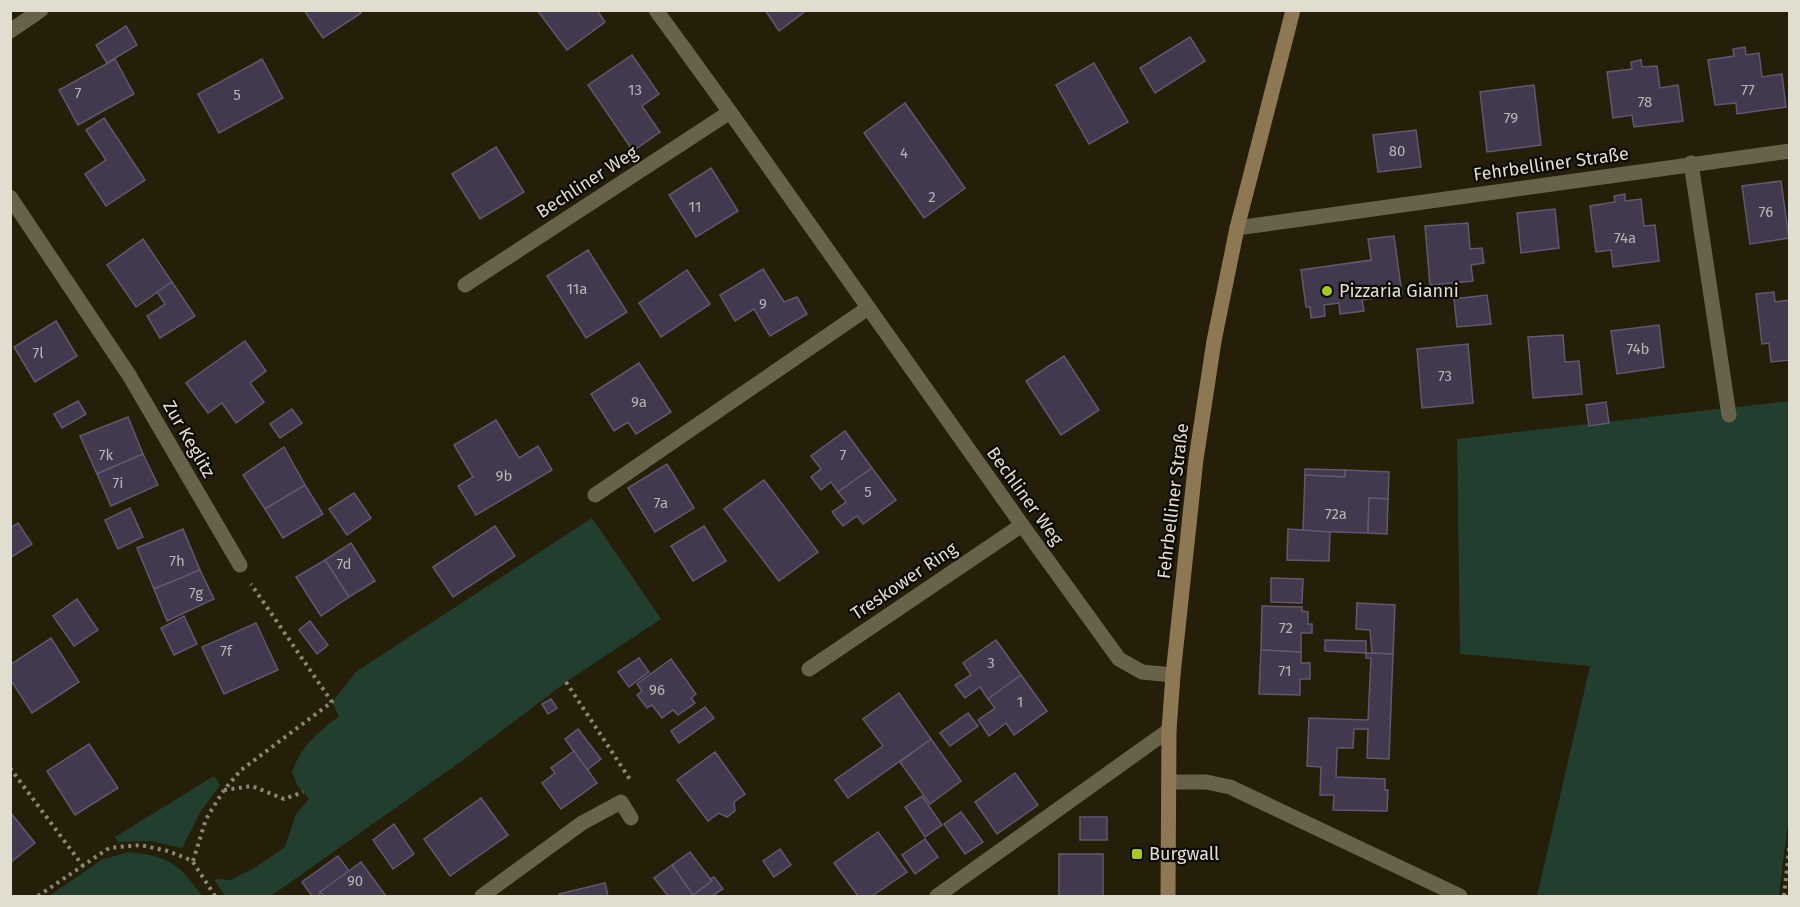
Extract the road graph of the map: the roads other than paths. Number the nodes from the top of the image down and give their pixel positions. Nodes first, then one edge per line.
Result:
1 (40, 10) edge
2 (656, 10) edge
3 (1293, 10) edge
4 (10, 31) edge
5 (730, 111) junction
6 (1790, 151) edge
7 (1691, 163) junction
8 (10, 197) edge
9 (1237, 228) junction
10 (465, 285) dead end
11 (868, 308) junction
12 (1729, 416) dead end
13 (595, 495) dead end
14 (1022, 525) junction
15 (240, 565) road end
16 (809, 669) dead end
17 (1173, 675) junction
18 (1169, 730) junction
19 (1169, 782) junction
20 (631, 818) dead end
21 (482, 897) edge
22 (937, 897) edge
23 (1168, 897) edge
24 (1460, 897) edge

1 - 4 street
2 - 5 street, Bechliner Weg
3 - 9 main road, Fehrbelliner Straße
5 - 10 street, Bechliner Weg
5 - 11 street, Bechliner Weg
6 - 7 street, Fehrbelliner Straße
7 - 9 street, Fehrbelliner Straße
7 - 12 street
8 - 15 street, Zur Keglitz
9 - 17 main road, Fehrbelliner Straße
11 - 13 street
11 - 14 street, Bechliner Weg
14 - 16 street, Treskower Ring
14 - 17 street, Bechliner Weg
17 - 18 main road, Fehrbelliner Straße
18 - 19 main road, Fehrbelliner Straße
18 - 22 street
19 - 23 main road, Fehrbelliner Straße
19 - 24 street
20 - 21 street

